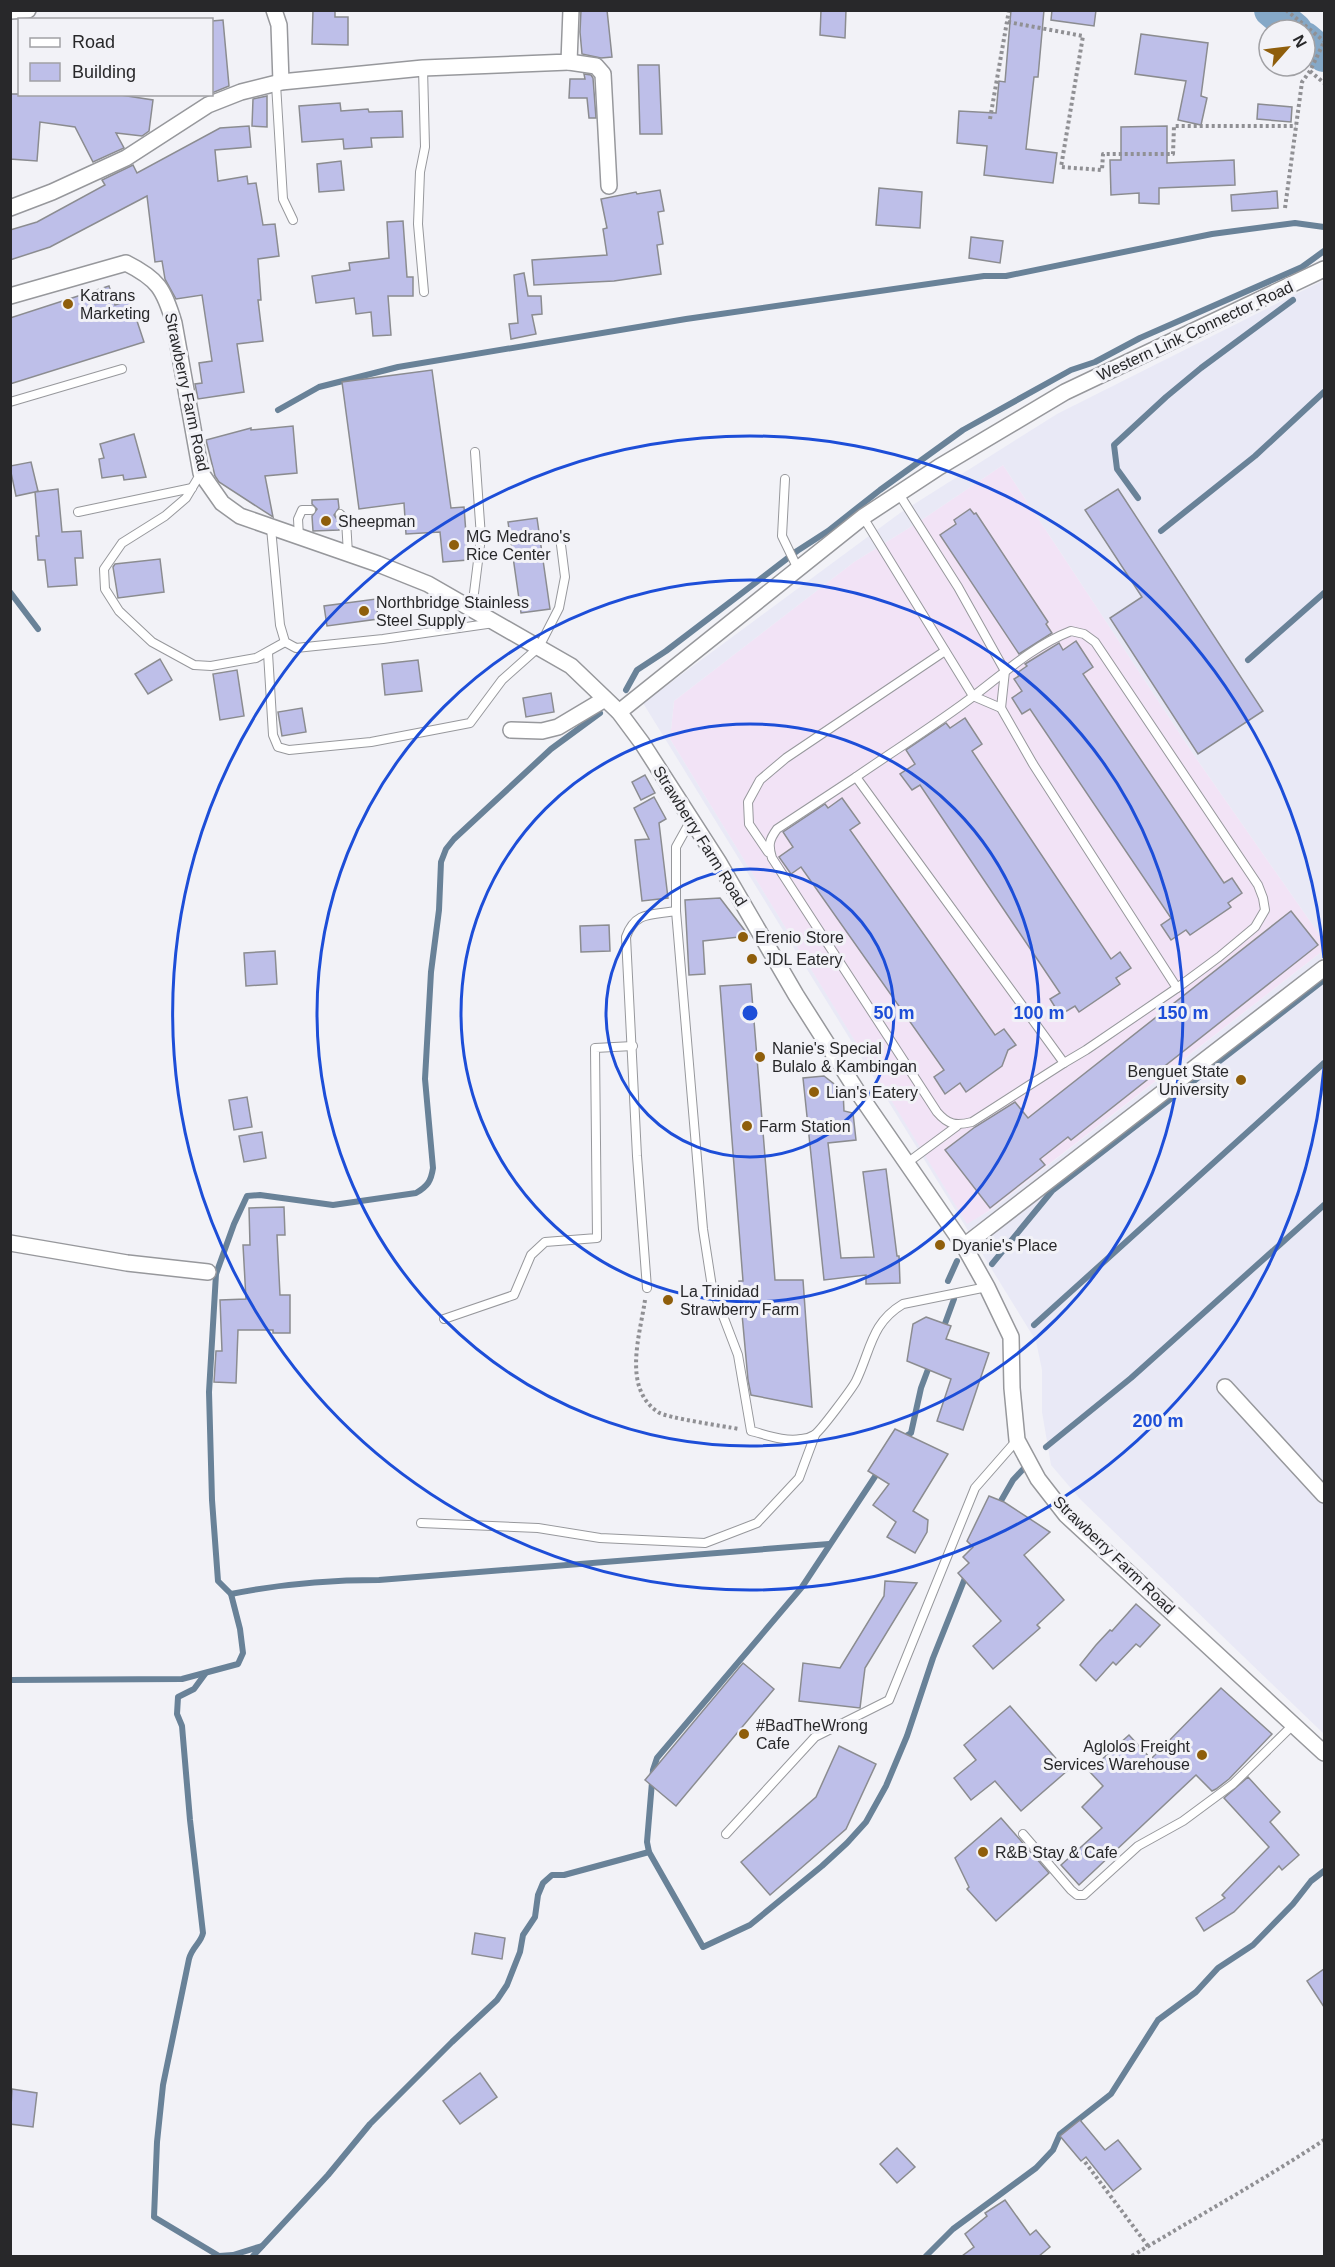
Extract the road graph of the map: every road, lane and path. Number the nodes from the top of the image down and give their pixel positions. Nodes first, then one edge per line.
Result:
1 (28, 10) edge
2 (274, 10) edge
3 (571, 10) edge
4 (1009, 10) edge
5 (1286, 10) edge
6 (10, 12) edge
7 (1008, 22) junction
8 (1324, 41) edge
9 (1317, 56) edge
10 (568, 62) junction
11 (423, 68) junction
12 (1305, 78) edge
13 (279, 83) junction
14 (990, 119) dead end
15 (1296, 126) junction
16 (609, 186) dead end
17 (10, 208) edge
18 (1285, 208) dead end
19 (293, 220) dead end
20 (1324, 269) edge
21 (424, 292) dead end
22 (10, 296) edge
23 (122, 369) dead end
24 (10, 402) edge
25 (475, 452) dead end
26 (201, 473) junction
27 (785, 479) dead end
28 (192, 488) junction
29 (899, 494) junction
30 (311, 510) dead end
31 (78, 512) dead end
32 (339, 514) dead end
33 (863, 518) junction
34 (271, 528) junction
35 (299, 537) junction
36 (561, 545) dead end
37 (348, 554) junction
38 (796, 565) junction
39 (472, 610) junction
40 (495, 623) junction
41 (285, 642) junction
42 (539, 647) junction
43 (945, 651) junction
44 (268, 653) junction
45 (1005, 671) junction
46 (973, 696) junction
47 (605, 699) junction
48 (1001, 708) junction
49 (619, 712) junction
50 (511, 730) dead end
51 (856, 777) junction
52 (691, 820) junction
53 (772, 858) junction
54 (676, 911) junction
55 (1324, 968) edge
56 (1177, 988) junction
57 (633, 1046) junction
58 (1064, 1063) junction
59 (957, 1126) junction
60 (907, 1163) junction
61 (10, 1244) edge
62 (964, 1246) junction
63 (207, 1272) dead end
64 (987, 1287) junction
65 (647, 1288) joint
66 (444, 1319) dead end
67 (1225, 1387) dead end
68 (751, 1431) junction
69 (815, 1435) junction
70 (1017, 1440) junction
71 (1324, 1495) edge
72 (421, 1523) dead end
73 (1294, 1724) junction
74 (1324, 1753) edge
75 (726, 1834) dead end
76 (1023, 1834) dead end
77 (1324, 2140) edge
78 (1084, 2162) dead end
79 (1148, 2246) junction
80 (1132, 2256) edge

1 - 6 street
2 - 13 street
3 - 10 street
4 - 7 path
5 - 8 path
7 - 14 path
7 - 15 path
8 - 9 path
10 - 11 street
10 - 16 street
11 - 13 street
11 - 21 lane
12 - 15 path
13 - 17 street
13 - 19 lane
15 - 18 path
20 - 29 street, Western Link Connector Road
22 - 26 street, Strawberry Farm Road
23 - 24 lane
25 - 39 lane
26 - 28 lane
26 - 34 street, Strawberry Farm Road
27 - 38 lane
28 - 31 lane
28 - 44 lane
29 - 33 street, Western Link Connector Road
29 - 45 lane
30 - 35 lane
32 - 37 lane
33 - 38 street, Western Link Connector Road
33 - 43 lane
34 - 35 street, Strawberry Farm Road
34 - 41 lane
35 - 37 street, Strawberry Farm Road
36 - 42 lane
37 - 39 street, Strawberry Farm Road
38 - 49 street, Western Link Connector Road
39 - 40 street, Strawberry Farm Road
40 - 41 lane
40 - 42 street, Strawberry Farm Road
41 - 44 lane
42 - 44 lane
42 - 47 street, Strawberry Farm Road
43 - 46 lane
43 - 53 lane
45 - 46 lane
45 - 48 lane
45 - 56 lane
46 - 48 lane
46 - 51 lane
47 - 49 street, Strawberry Farm Road
47 - 50 street
48 - 56 lane
49 - 52 street, Strawberry Farm Road
51 - 53 lane
51 - 58 lane
52 - 54 lane
52 - 60 street, Strawberry Farm Road
53 - 59 lane
54 - 57 lane
54 - 68 lane
55 - 62 street
56 - 58 lane
57 - 65 lane
57 - 66 lane
58 - 59 lane
59 - 60 lane
60 - 62 street, Strawberry Farm Road
61 - 63 street
62 - 64 street, Strawberry Farm Road
64 - 69 lane
64 - 70 street, Strawberry Farm Road
65 - 68 path
67 - 71 street
68 - 69 lane
69 - 72 lane
70 - 73 street, Strawberry Farm Road
70 - 75 lane
73 - 74 street, Strawberry Farm Road
73 - 76 lane
77 - 79 path
78 - 79 path
79 - 80 path

